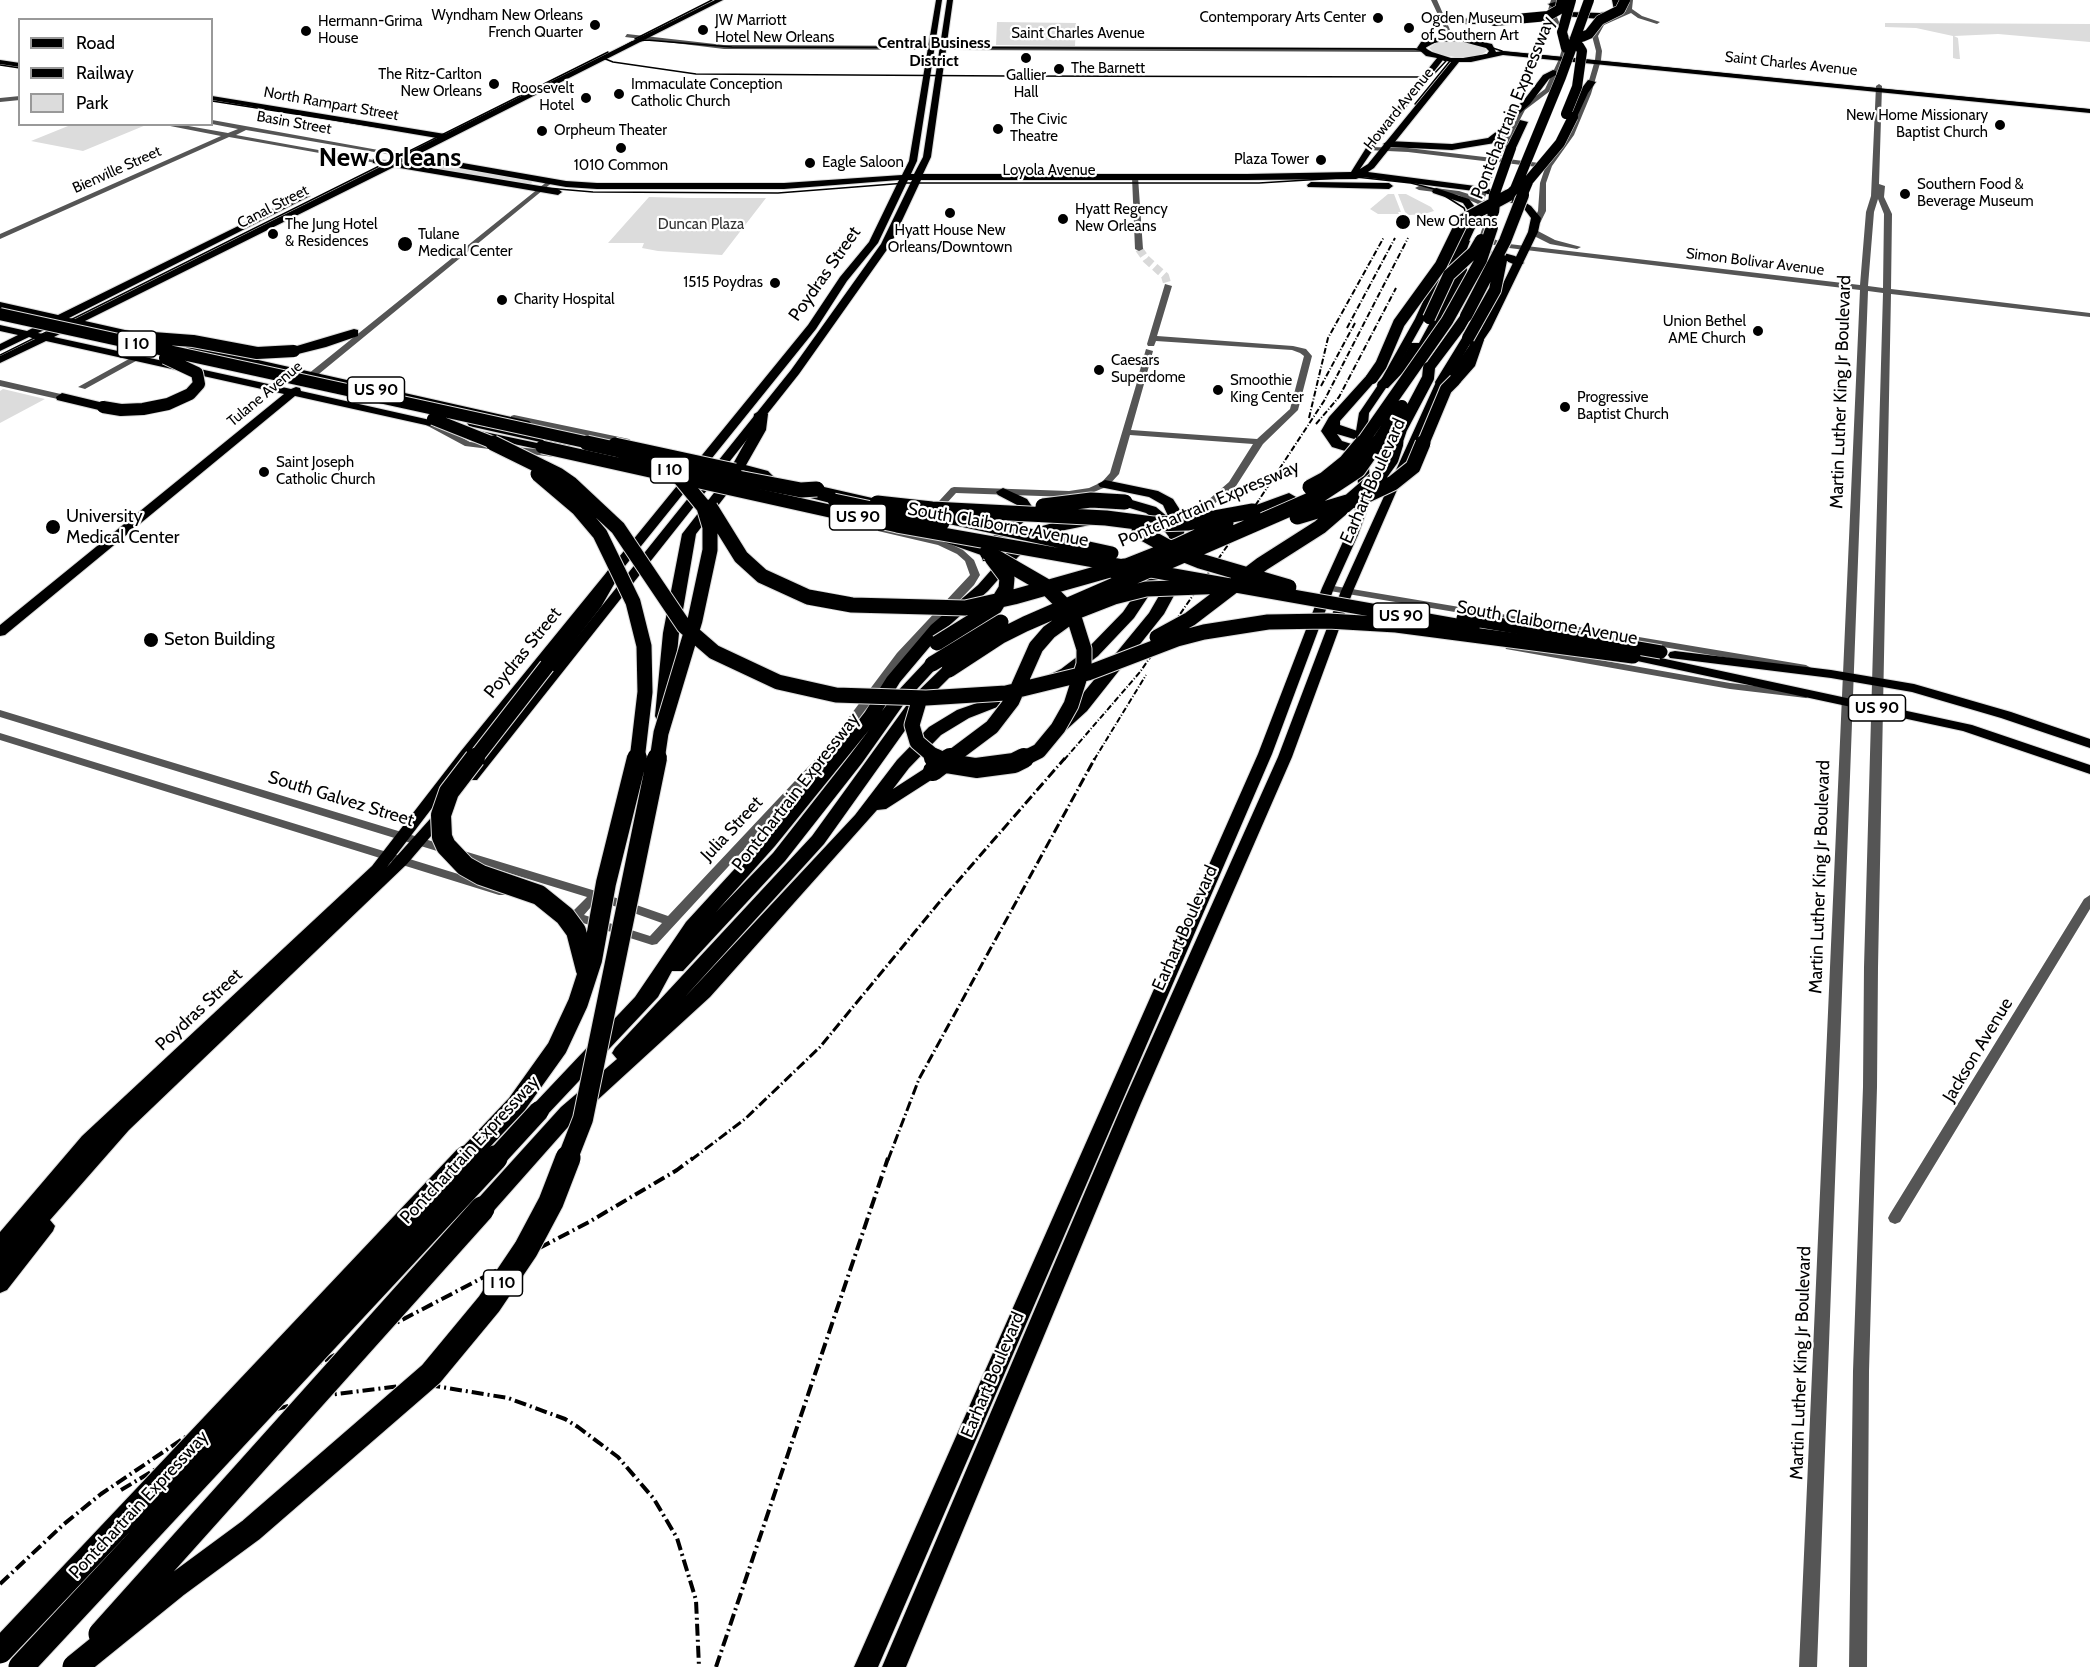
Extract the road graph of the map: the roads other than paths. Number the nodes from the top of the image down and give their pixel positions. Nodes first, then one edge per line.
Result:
1 (720, 0) edge
2 (939, 0) edge
3 (950, 0) edge
4 (1434, 0) edge
5 (1562, 0) edge
6 (1572, 0) edge
7 (1576, 0) edge
8 (1582, 0) edge
9 (1589, 0) edge
10 (1599, 0) edge
11 (1550, 1) edge
12 (1625, 3) edge
13 (703, 4) edge
14 (937, 10) junction
15 (949, 10) junction
16 (661, 20) junction
17 (675, 22) junction
18 (1445, 22) junction
19 (1657, 22) dead end
20 (627, 36) junction
21 (1452, 38) junction
22 (643, 39) junction
23 (1580, 41) junction
24 (930, 47) junction
25 (944, 47) junction
26 (1422, 50) junction
27 (1490, 51) junction
28 (1564, 54) junction
29 (1441, 58) junction
30 (1457, 60) junction
31 (928, 61) junction
32 (942, 61) junction
33 (0, 64) edge
34 (1597, 64) junction
35 (18, 67) edge
36 (1714, 72) junction
37 (1553, 74) junction
38 (1591, 82) junction
39 (1881, 89) junction
40 (0, 100) edge
41 (213, 100) edge
42 (1536, 100) junction
43 (18, 102) edge
44 (494, 103) junction
45 (0, 105) edge
46 (511, 105) junction
47 (2090, 109) edge
48 (476, 111) junction
49 (493, 114) junction
50 (213, 122) edge
51 (174, 126) edge
52 (1521, 127) joint
53 (245, 128) junction
54 (1399, 132) junction
55 (228, 136) junction
56 (426, 136) junction
57 (443, 139) junction
58 (351, 146) junction
59 (1371, 146) junction
60 (1428, 146) junction
61 (1387, 147) junction
62 (1561, 148) junction
63 (392, 153) junction
64 (334, 154) junction
65 (408, 156) junction
66 (1498, 158) junction
67 (376, 161) junction
68 (1360, 162) junction
69 (393, 164) junction
70 (1373, 164) junction
71 (1550, 164) junction
72 (476, 167) junction
73 (504, 172) junction
74 (1358, 174) junction
75 (459, 176) junction
76 (1248, 177) junction
77 (547, 180) junction
78 (916, 180) junction
79 (1529, 180) junction
80 (488, 181) junction
81 (903, 181) junction
82 (1135, 181) junction
83 (1172, 181) junction
84 (1404, 182) junction
85 (1270, 185) junction
86 (1291, 185) junction
87 (1379, 185) junction
88 (1460, 186) junction
89 (709, 189) junction
90 (318, 190) junction
91 (542, 190) junction
92 (604, 190) junction
93 (1483, 190) junction
94 (1440, 191) junction
95 (334, 193) junction
96 (532, 193) junction
97 (566, 193) junction
98 (1481, 201) junction
99 (1476, 215) junction
100 (892, 218) junction
101 (1537, 221) junction
102 (1492, 225) junction
103 (1533, 232) junction
104 (1467, 236) junction
105 (0, 237) edge
106 (1505, 241) junction
107 (202, 247) junction
108 (1139, 249) tunnel mouth
109 (1524, 249) junction
110 (220, 251) junction
111 (1459, 255) junction
112 (1518, 263) junction
113 (1865, 286) junction
114 (1167, 288) dead end
115 (1887, 289) junction
116 (107, 294) junction
117 (117, 302) junction
118 (0, 305) edge
119 (2090, 308) edge
120 (0, 313) edge
121 (2090, 315) edge
122 (60, 318) junction
123 (0, 320) edge
124 (78, 322) junction
125 (0, 328) edge
126 (354, 333) junction
127 (28, 334) junction
128 (46, 337) junction
129 (1473, 339) junction
130 (1151, 345) junction
131 (163, 349) junction
132 (2, 355) edge
133 (137, 358) junction
134 (1429, 368) junction
135 (307, 374) junction
136 (1448, 381) junction
137 (1378, 382) junction
138 (0, 383) edge
139 (1403, 385) junction
140 (82, 387) joint
141 (287, 392) junction
142 (62, 398) joint
143 (396, 401) junction
144 (81, 402) junction
145 (1364, 413) junction
146 (492, 414) junction
147 (429, 423) junction
148 (1422, 423) junction
149 (1126, 432) junction
150 (1260, 442) junction
151 (1361, 445) junction
152 (503, 448) junction
153 (1412, 448) junction
154 (705, 459) junction
155 (731, 465) junction
156 (687, 483) junction
157 (1105, 484) junction
158 (705, 486) junction
159 (817, 489) junction
160 (724, 491) junction
161 (1003, 492) junction
162 (1036, 494) junction
163 (744, 495) junction
164 (832, 502) junction
165 (877, 503) junction
166 (1028, 511) junction
167 (1253, 511) junction
168 (980, 512) junction
169 (1195, 529) dead end
170 (930, 532) junction
171 (910, 536) junction
172 (1215, 543) junction
173 (1176, 544) junction
174 (1012, 545) junction
175 (1084, 547) junction
176 (987, 552) junction
177 (618, 566) junction
178 (1124, 566) junction
179 (975, 575) joint
180 (1229, 585) junction
181 (1289, 587) junction
182 (1328, 588) junction
183 (1169, 590) dead end
184 (1347, 591) junction
185 (1319, 614) junction
186 (951, 615) junction
187 (1337, 617) junction
188 (0, 619) edge
189 (0, 632) edge
190 (1633, 657) junction
191 (1660, 657) junction
192 (1831, 674) junction
193 (1848, 677) junction
194 (893, 680) junction
195 (1879, 682) junction
196 (973, 695) junction
197 (1811, 696) junction
198 (920, 698) junction
199 (1847, 702) junction
200 (1879, 708) junction
201 (0, 712) edge
202 (1058, 728) junction
203 (661, 733) junction
204 (0, 736) edge
205 (2090, 744) edge
206 (2090, 770) edge
207 (861, 819) junction
208 (403, 837) junction
209 (420, 842) junction
210 (394, 859) junction
211 (542, 879) junction
212 (595, 895) junction
213 (520, 898) junction
214 (2090, 899) edge
215 (575, 917) junction
216 (735, 919) junction
217 (670, 921) junction
218 (1184, 937) junction
219 (1201, 942) junction
220 (587, 978) junction
221 (643, 1000) junction
222 (561, 1120) junction
223 (123, 1125) junction
224 (1081, 1172) junction
225 (1100, 1178) junction
226 (1895, 1218) dead end
227 (0, 1245) edge
228 (0, 1266) edge
229 (0, 1285) edge
230 (943, 1489) junction
231 (964, 1496) junction
232 (0, 1651) edge
233 (21, 1667) edge
234 (74, 1667) edge
235 (866, 1667) edge
236 (894, 1667) edge
237 (1808, 1667) edge
238 (1858, 1667) edge

1 - 13 main road, Canal Street
2 - 14 main road, Poydras Street
3 - 15 main road, Poydras Street
4 - 18 street
5 - 18 highway, bridge
6 - 28 highway, bridge
7 - 11 street
8 - 28 highway, Pontchartrain Expressway
9 - 137 highway, bridge
10 - 23 highway, Pontchartrain Expressway
11 - 12 highway
11 - 28 street
12 - 19 street
12 - 23 highway, bridge
12 - 34 street
13 - 16 main road, Canal Street
13 - 17 main road, Canal Street
14 - 15 main road
14 - 24 main road, Poydras Street
15 - 25 main road, Poydras Street
16 - 17 main road
16 - 20 main road, Canal Street
17 - 22 main road, Canal Street
18 - 21 street
20 - 22 street, Saint Charles Avenue
20 - 44 main road, Canal Street
21 - 26 main road, Saint Charles Avenue
21 - 27 main road, Saint Charles Avenue
22 - 24 street, Saint Charles Avenue
22 - 46 main road, Canal Street
23 - 62 highway, bridge
23 - 79 highway, Pontchartrain Expressway, bridge
24 - 25 street, Saint Charles Avenue
24 - 31 main road, Poydras Street
25 - 26 street, Saint Charles Avenue
25 - 32 main road, Poydras Street
26 - 29 main road, Saint Charles Avenue
27 - 28 main road, Saint Charles Avenue
27 - 30 main road, Saint Charles Avenue
28 - 34 main road, Saint Charles Avenue
28 - 37 highway, Pontchartrain Expressway
28 - 42 street
29 - 30 main road, Saint Charles Avenue
29 - 59 main road, Howard Avenue
30 - 54 main road, Howard Avenue
31 - 32 main road
31 - 81 main road, Poydras Street
32 - 78 main road, Poydras Street
33 - 35 main road
34 - 36 main road, Saint Charles Avenue
34 - 36 main road, Saint Charles Avenue
34 - 38 street
36 - 39 main road, Saint Charles Avenue
37 - 60 highway
37 - 102 highway, Pontchartrain Expressway, bridge
38 - 62 street
38 - 79 highway, bridge
39 - 47 main road, Saint Charles Avenue
39 - 113 street, Martin Luther King Jr Boulevard
39 - 115 street
40 - 43 street
41 - 56 main road, North Rampart Street
42 - 52 street
42 - 66 street
43 - 45 street
44 - 46 main road
44 - 48 main road, Canal Street
46 - 49 main road, Canal Street
48 - 49 main road
48 - 56 main road, Canal Street
49 - 57 main road, Canal Street
50 - 53 street, Basin Street
51 - 55 street, Basin Street
52 - 102 highway, bridge
53 - 55 street, Bienville Street
53 - 58 street, Basin Street
54 - 60 highway
54 - 61 main road, Howard Avenue
55 - 64 street, Basin Street
55 - 105 street, Bienville Street
56 - 57 main road, North Rampart Street
56 - 63 main road, Canal Street
57 - 65 main road, Canal Street
58 - 63 street, Basin Street
58 - 64 street
59 - 61 street
59 - 68 main road, Howard Avenue
60 - 61 highway
61 - 66 street
61 - 70 main road, Howard Avenue
62 - 71 street
63 - 65 main road, Basin Street
63 - 67 main road, Canal Street
64 - 67 street, Basin Street
65 - 69 main road, Canal Street
65 - 72 main road, Basin Street
66 - 71 street
66 - 93 street
67 - 69 main road
67 - 90 main road, Canal Street
68 - 70 main road
68 - 74 main road, Howard Avenue
69 - 75 main road
69 - 95 main road, Canal Street
70 - 74 main road, Howard Avenue
71 - 101 street
72 - 73 main road, Loyola Avenue
72 - 75 main road
73 - 77 main road, Loyola Avenue
73 - 80 main road
74 - 76 main road, Loyola Avenue
74 - 84 main road, Loyola Avenue
74 - 86 main road
74 - 87 main road
75 - 80 main road
76 - 83 main road, Loyola Avenue
76 - 85 main road
77 - 91 street
77 - 92 main road, Loyola Avenue
77 - 96 street, Tulane Avenue
78 - 81 main road, Loyola Avenue
78 - 82 main road, Loyola Avenue
78 - 100 main road, Poydras Street
79 - 106 highway, Pontchartrain Expressway, bridge
80 - 96 main road
81 - 89 main road, Loyola Avenue
81 - 100 main road, Poydras Street
82 - 83 main road, Loyola Avenue
82 - 108 street
83 - 85 main road, Loyola Avenue
84 - 87 main road, Loyola Avenue
84 - 88 main road, Loyola Avenue
84 - 94 main road, Loyola Avenue
85 - 86 main road, Loyola Avenue
86 - 87 main road, Loyola Avenue
88 - 93 main road, Loyola Avenue
88 - 94 main road
89 - 92 main road, Loyola Avenue
89 - 92 main road, Loyola Avenue
90 - 95 main road
90 - 107 main road, Canal Street
91 - 96 main road, Loyola Avenue
91 - 97 main road, Loyola Avenue
92 - 97 main road, Loyola Avenue
93 - 98 street
93 - 101 main road, Loyola Avenue
94 - 98 street
94 - 99 main road
95 - 110 main road, Canal Street
96 - 97 main road
96 - 126 street, Tulane Avenue
96 - 135 street, Tulane Avenue
98 - 99 street
98 - 109 street
99 - 104 main road, Earhart Boulevard
100 - 154 main road, Poydras Street
100 - 155 main road, Poydras Street
101 - 103 main road
102 - 137 highway, bridge
102 - 139 highway, Pontchartrain Expressway, bridge
103 - 109 main road
103 - 113 street, Simon Bolivar Avenue
104 - 111 highway
104 - 137 main road, Earhart Boulevard
106 - 129 highway, bridge
106 - 134 highway, Pontchartrain Expressway, bridge
107 - 110 main road
107 - 116 main road, Canal Street
109 - 112 main road
109 - 113 street, Simon Bolivar Avenue
110 - 117 main road, Canal Street
111 - 112 highway
111 - 139 highway, bridge
112 - 129 main road
113 - 115 street, Simon Bolivar Avenue
113 - 193 street, Martin Luther King Jr Boulevard
114 - 130 street
115 - 119 street, Simon Bolivar Avenue
115 - 121 street, Simon Bolivar Avenue
115 - 195 street
116 - 117 main road
116 - 122 main road, Canal Street
117 - 124 main road, Canal Street
118 - 122 main road, South Claiborne Avenue
120 - 126 highway, bridge
120 - 143 highway, I 10, bridge
122 - 124 main road, South Claiborne Avenue
122 - 127 main road, Canal Street
123 - 131 highway, I 10
124 - 128 main road, Canal Street
124 - 131 main road, South Claiborne Avenue
125 - 127 main road, South Claiborne Avenue
126 - 135 street, Tulane Avenue
127 - 128 main road, South Claiborne Avenue
127 - 132 main road, Canal Street
128 - 132 main road, Canal Street
128 - 133 main road, South Claiborne Avenue
129 - 136 highway
130 - 149 street
130 - 150 street
131 - 133 street
131 - 135 main road, South Claiborne Avenue
131 - 144 highway, bridge
131 - 152 highway, I 10, bridge
133 - 140 street
133 - 141 main road, South Claiborne Avenue
134 - 172 highway, Pontchartrain Expressway, bridge
134 - 196 highway, bridge
135 - 141 main road, Tulane Avenue
135 - 146 main road, South Claiborne Avenue / US 90
136 - 148 main road, Earhart Boulevard
136 - 172 highway, bridge
137 - 145 main road, Earhart Boulevard
137 - 151 highway
138 - 142 street
139 - 167 highway, Pontchartrain Expressway, bridge
140 - 144 highway
141 - 147 main road, South Claiborne Avenue / US 90
141 - 188 main road, Tulane Avenue
141 - 189 main road, Tulane Avenue
142 - 144 highway
143 - 156 highway, I 10, bridge
143 - 159 highway, bridge
145 - 148 main road
145 - 151 main road, Earhart Boulevard
146 - 154 street, South Claiborne Avenue
146 - 159 main road, South Claiborne Avenue / US 90, bridge
147 - 156 street, South Claiborne Avenue
147 - 170 main road, South Claiborne Avenue / US 90, bridge
148 - 153 main road, Earhart Boulevard
149 - 150 street
149 - 157 street
150 - 169 street
151 - 153 main road
151 - 182 main road, Earhart Boulevard
152 - 196 highway, bridge
152 - 220 highway, I 10, bridge
153 - 184 main road, Earhart Boulevard
154 - 155 street, South Claiborne Avenue
154 - 156 main road, Poydras Street
155 - 158 main road, Poydras Street
155 - 160 highway
155 - 164 main road
156 - 158 street, South Claiborne Avenue
156 - 177 main road, Poydras Street
156 - 178 highway, bridge
156 - 203 highway, I 10, bridge
157 - 162 street
157 - 173 highway
158 - 160 street, South Claiborne Avenue
158 - 209 main road, Poydras Street
159 - 165 main road, South Claiborne Avenue / US 90
160 - 163 street, South Claiborne Avenue
160 - 203 highway, bridge
161 - 162 street
161 - 166 highway
161 - 171 street
162 - 166 highway
163 - 164 main road
163 - 171 street, South Claiborne Avenue
164 - 174 main road, bridge
164 - 175 main road, bridge
165 - 168 highway, bridge
165 - 175 main road, South Claiborne Avenue / US 90, bridge
166 - 186 highway
167 - 168 highway, bridge
167 - 178 highway, Pontchartrain Expressway, bridge
168 - 173 highway, bridge
170 - 174 main road, South Claiborne Avenue / US 90, bridge
170 - 176 highway, bridge
171 - 179 street, South Claiborne Avenue
172 - 198 highway, Pontchartrain Expressway, bridge
173 - 207 highway
174 - 180 main road, South Claiborne Avenue / US 90, bridge
175 - 181 main road, South Claiborne Avenue / US 90, bridge
176 - 194 highway, bridge
176 - 202 highway, bridge
177 - 208 main road, Poydras Street
177 - 220 highway, bridge
178 - 216 highway, Pontchartrain Expressway, bridge
179 - 217 street, Julia Street
180 - 190 main road, South Claiborne Avenue / US 90, bridge
180 - 207 highway, bridge
181 - 186 highway, bridge
181 - 191 main road, South Claiborne Avenue / US 90, bridge
182 - 184 street, South Claiborne Avenue
182 - 185 main road, Earhart Boulevard
183 - 202 highway, bridge
184 - 187 main road, Earhart Boulevard
184 - 192 street, South Claiborne Avenue
185 - 187 street, South Claiborne Avenue
185 - 218 main road, Earhart Boulevard
186 - 194 highway
187 - 197 street, South Claiborne Avenue
187 - 219 main road, Earhart Boulevard
190 - 191 main road, South Claiborne Avenue / US 90
190 - 196 highway, bridge
191 - 192 main road, South Claiborne Avenue / US 90
191 - 197 main road, South Claiborne Avenue / US 90
192 - 193 main road, South Claiborne Avenue / US 90
193 - 195 main road, South Claiborne Avenue / US 90
193 - 199 street, Martin Luther King Jr Boulevard
194 - 221 highway
195 - 200 street
195 - 205 main road, South Claiborne Avenue / US 90
197 - 199 main road, South Claiborne Avenue / US 90
198 - 202 highway, bridge
198 - 216 highway, Pontchartrain Expressway
199 - 200 main road, South Claiborne Avenue / US 90
199 - 237 street, Martin Luther King Jr Boulevard
200 - 206 main road, South Claiborne Avenue / US 90
200 - 238 street
201 - 208 street, South Galvez Street
203 - 234 highway, I 10, bridge
204 - 210 street
207 - 222 highway
208 - 209 street, South Galvez Street
208 - 210 main road, Poydras Street
209 - 210 main road, Poydras Street
209 - 211 street, South Galvez Street
210 - 213 street
210 - 223 main road, Poydras Street
210 - 227 main road, Poydras Street
211 - 212 street, South Galvez Street
211 - 213 street
212 - 215 street
212 - 217 street, South Galvez Street
213 - 215 street
214 - 226 street, Jackson Avenue
215 - 217 street, Julia Street
216 - 221 highway, Pontchartrain Expressway
216 - 222 highway, Pontchartrain Expressway
218 - 219 main road
218 - 224 main road, Earhart Boulevard
219 - 225 main road, Earhart Boulevard
220 - 232 highway, I 10, bridge
221 - 233 highway, Pontchartrain Expressway, bridge
222 - 234 highway, Pontchartrain Expressway, bridge
223 - 228 main road
223 - 229 main road
224 - 225 main road
224 - 230 main road, Earhart Boulevard
225 - 231 main road, Earhart Boulevard
230 - 231 main road
230 - 235 main road, Earhart Boulevard
231 - 236 main road, Earhart Boulevard

